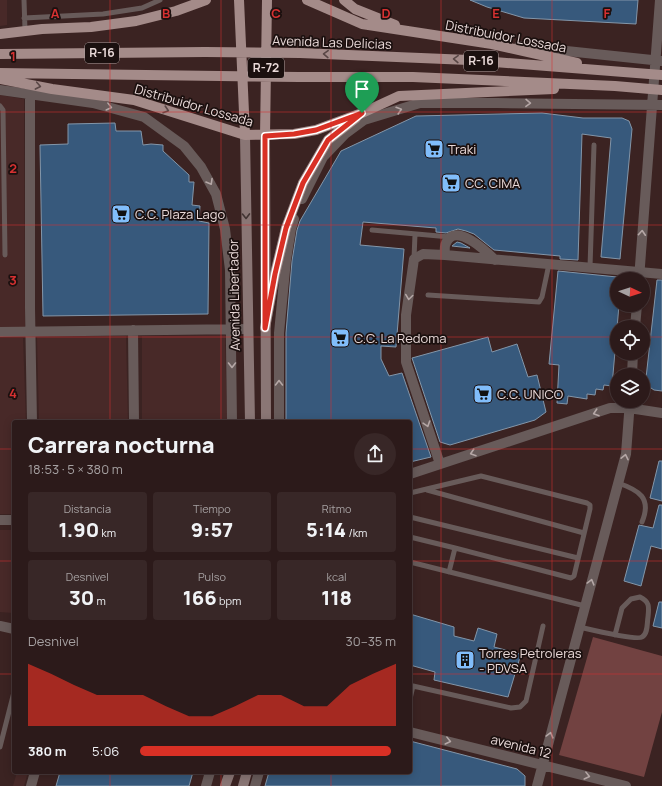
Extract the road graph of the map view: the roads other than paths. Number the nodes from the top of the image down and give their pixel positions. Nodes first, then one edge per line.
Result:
1 (24, 0) edge
2 (160, 0) edge
3 (206, 0) edge
4 (239, 0) edge
5 (267, 0) edge
6 (306, 0) edge
7 (344, 0) edge
8 (660, 0) edge
9 (196, 2) edge
10 (24, 18) junction
11 (25, 30) junction
12 (413, 32) junction
13 (0, 34) edge
14 (492, 44) junction
15 (0, 54) edge
16 (658, 60) edge
17 (610, 70) junction
18 (0, 73) edge
19 (658, 74) edge
20 (0, 79) edge
21 (615, 86) junction
22 (0, 90) edge
23 (657, 90) edge
24 (30, 94) junction
25 (657, 105) edge
26 (0, 106) edge
27 (362, 113) junction
28 (245, 135) junction
29 (265, 136) junction
30 (594, 145) dead end
31 (372, 230) dead end
32 (415, 234) junction
33 (450, 237) junction
34 (467, 238) junction
35 (5, 255) dead end
36 (445, 255) junction
37 (462, 257) junction
38 (414, 259) junction
39 (495, 260) junction
40 (549, 264) junction
41 (590, 267) junction
42 (621, 272) edge
43 (639, 272) edge
44 (662, 274) edge
45 (650, 275) edge
46 (428, 295) dead end
47 (265, 328) junction
48 (231, 329) junction
49 (248, 329) junction
50 (133, 330) junction
51 (30, 331) junction
52 (0, 332) edge
53 (610, 408) edge
54 (630, 408) edge
55 (644, 408) edge
56 (662, 413) edge
57 (32, 420) edge
58 (134, 420) edge
59 (232, 420) edge
60 (250, 420) edge
61 (266, 420) edge
62 (279, 420) edge
63 (440, 464) junction
64 (412, 473) edge
65 (618, 483) junction
66 (426, 490) junction
67 (412, 494) edge
68 (412, 517) edge
69 (0, 520) edge
70 (12, 520) edge
71 (642, 522) dead end
72 (584, 533) junction
73 (412, 537) edge
74 (455, 548) junction
75 (578, 558) junction
76 (412, 563) edge
77 (449, 572) junction
78 (585, 606) junction
79 (0, 626) edge
80 (543, 626) dead end
81 (579, 628) junction
82 (12, 629) edge
83 (615, 635) junction
84 (412, 686) edge
85 (12, 700) edge
86 (412, 732) edge
87 (0, 747) edge
88 (542, 765) junction
89 (34, 774) edge
90 (209, 774) edge
91 (229, 774) edge
92 (246, 774) edge
93 (258, 774) edge
94 (31, 786) edge
95 (206, 786) edge
96 (225, 786) edge
97 (243, 786) edge
98 (255, 786) edge
99 (536, 786) edge
100 (626, 786) edge

1 - 10 lane
2 - 10 lane
3 - 9 main road
4 - 28 main road, Avenida Libertador / R-72
5 - 29 main road, R-72
6 - 12 main road, Distribuidor Lossada
7 - 12 main road
8 - 16 street
9 - 11 main road
10 - 11 lane
11 - 13 main road
12 - 14 main road, Distribuidor Lossada
14 - 16 street, R-16
14 - 17 main road, Distribuidor Lossada
17 -> 15 main road, Avenida Las Delicias / R-16
16 - 19 street
17 - 19 main road, Avenida Las Delicias / R-16
18 - 21 main road, R-16
19 - 23 street
20 -> 28 main road, Distribuidor Lossada
21 - 23 main road, R-16
21 - 27 main road, Distribuidor Lossada
22 - 24 street
23 - 25 street
24 -> 48 street
24 - 51 street
43 -> 25 street
62 -> 25 street
26 - 35 lane
27 - 29 main road, Distribuidor Lossada
27 - 47 main road
28 - 29 main road, Distribuidor Lossada
28 -> 49 main road, Avenida Libertador / R-72
29 - 47 main road, R-72
30 - 41 lane
31 - 32 lane
32 - 33 lane
32 - 38 lane
33 - 34 street
33 - 36 street
34 - 37 street
34 - 39 street
36 - 37 street
36 - 38 street
37 - 39 street
38 -> 63 street
39 - 40 street
40 - 41 street
40 - 46 lane
41 - 42 street
44 - 45 street
47 - 61 main road, R-72
48 - 49 street
48 - 50 street
48 -> 59 street
49 - 60 main road, Avenida Libertador / R-72
50 - 51 street
50 - 58 street
51 - 52 street
51 - 57 street
53 -> 63 street
65 -> 54 street
55 - 56 street
63 - 64 street
65 - 71 lane
78 -> 65 street
66 - 67 lane
66 - 72 lane
66 - 72 lane
68 - 75 lane
69 - 70 street
72 - 75 lane
73 - 74 lane
74 - 75 lane
74 - 77 lane
76 - 77 lane
77 - 78 lane
78 - 81 street
79 - 82 street
80 - 84 lane
81 - 83 lane
88 -> 81 street
83 - 83 lane
85 - 87 lane
86 -> 88 street, avenida 12
88 - 99 street
88 -> 100 street, avenida 12
89 - 94 street
90 - 95 street
91 - 96 main road
92 - 97 main road
93 - 98 street

